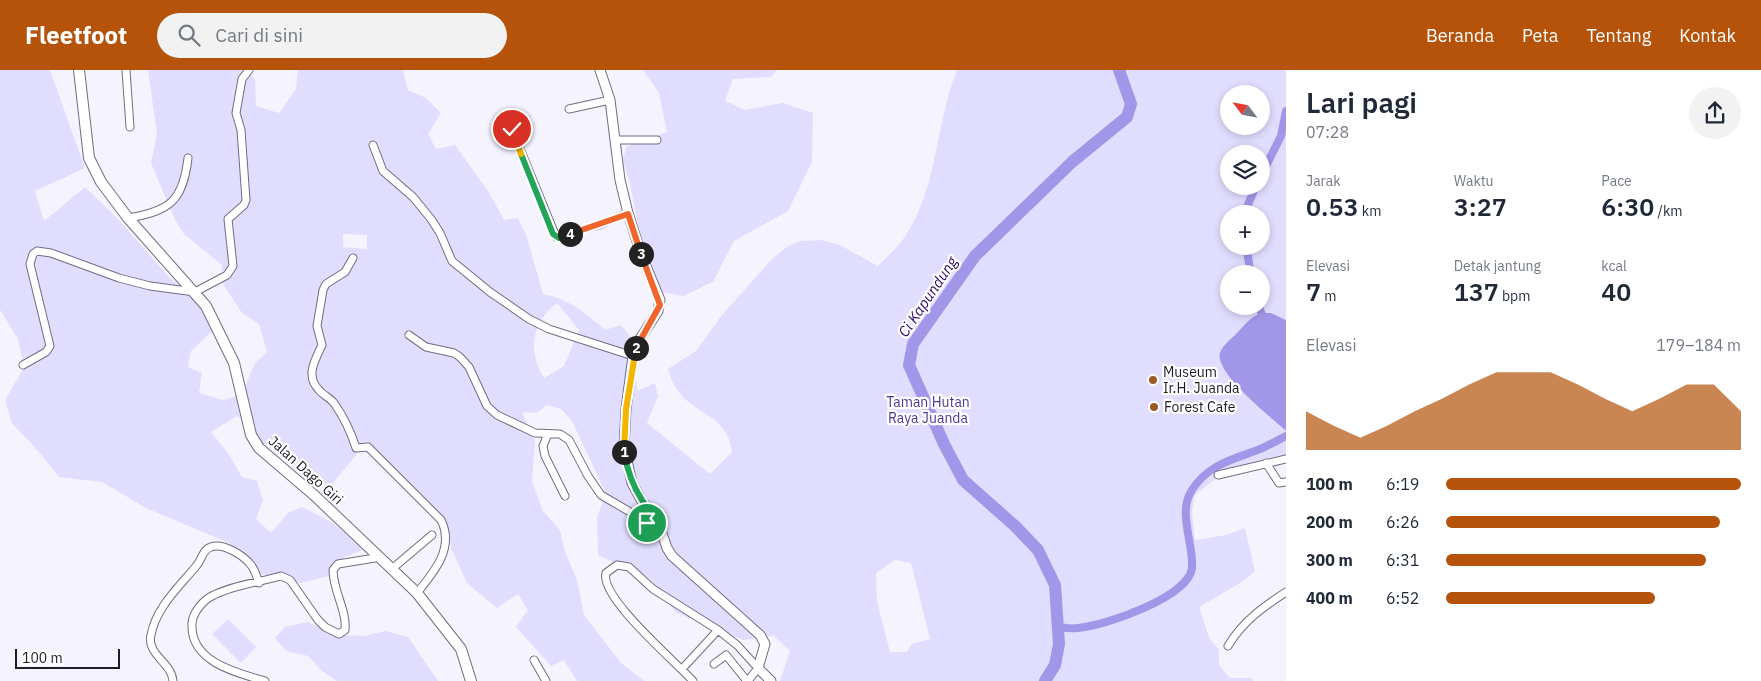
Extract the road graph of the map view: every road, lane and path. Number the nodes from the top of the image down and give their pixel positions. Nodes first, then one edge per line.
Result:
1 (78, 70) edge
2 (126, 70) edge
3 (248, 70) edge
4 (600, 70) edge
5 (610, 100) junction
6 (569, 109) dead end
7 (130, 127) dead end
8 (512, 129) dead end
9 (615, 140) junction
10 (657, 140) dead end
11 (373, 145) dead end
12 (188, 158) dead end
13 (628, 214) junction
14 (128, 218) junction
15 (353, 258) dead end
16 (196, 292) junction
17 (409, 336) dead end
18 (633, 356) junction
19 (22, 365) dead end
20 (548, 434) junction
21 (1286, 459) edge
22 (1266, 463) junction
23 (1218, 475) dead end
24 (1286, 482) edge
25 (565, 496) dead end
26 (662, 530) junction
27 (432, 535) dead end
28 (381, 557) junction
29 (393, 568) junction
30 (258, 583) junction
31 (1286, 592) edge
32 (417, 593) junction
33 (718, 630) junction
34 (1228, 646) dead end
35 (534, 660) dead end
36 (714, 664) dead end
37 (758, 668) junction
38 (682, 669) junction
39 (173, 681) edge
40 (265, 681) edge
41 (471, 681) edge
42 (546, 681) edge
43 (692, 681) edge
44 (747, 681) edge
45 (771, 681) edge

1 - 14 main road, Jalan Dago Giri
2 - 7 street
3 - 16 street
4 - 5 street
5 - 6 street
5 - 9 street
8 - 13 street
9 - 10 street
9 - 13 street
11 - 18 street
12 - 14 street
13 - 18 street
14 - 16 main road, Jalan Dago Giri
15 - 32 street
16 - 19 street
16 - 28 main road, Jalan Dago Giri
17 - 20 street
18 - 26 street
20 - 25 street
20 - 26 street
21 - 22 street
22 - 23 street
22 - 24 street
26 - 37 street
27 - 29 street
28 - 29 main road, Jalan Dago Giri
28 - 30 street
29 - 32 main road, Jalan Dago Giri
30 - 39 street
30 - 40 street
31 - 34 street
32 - 41 main road, Jalan Dago Giri
33 - 37 street
33 - 38 street
33 - 38 street
35 - 42 street
36 - 44 street
37 - 44 street
37 - 45 street
38 - 43 street

